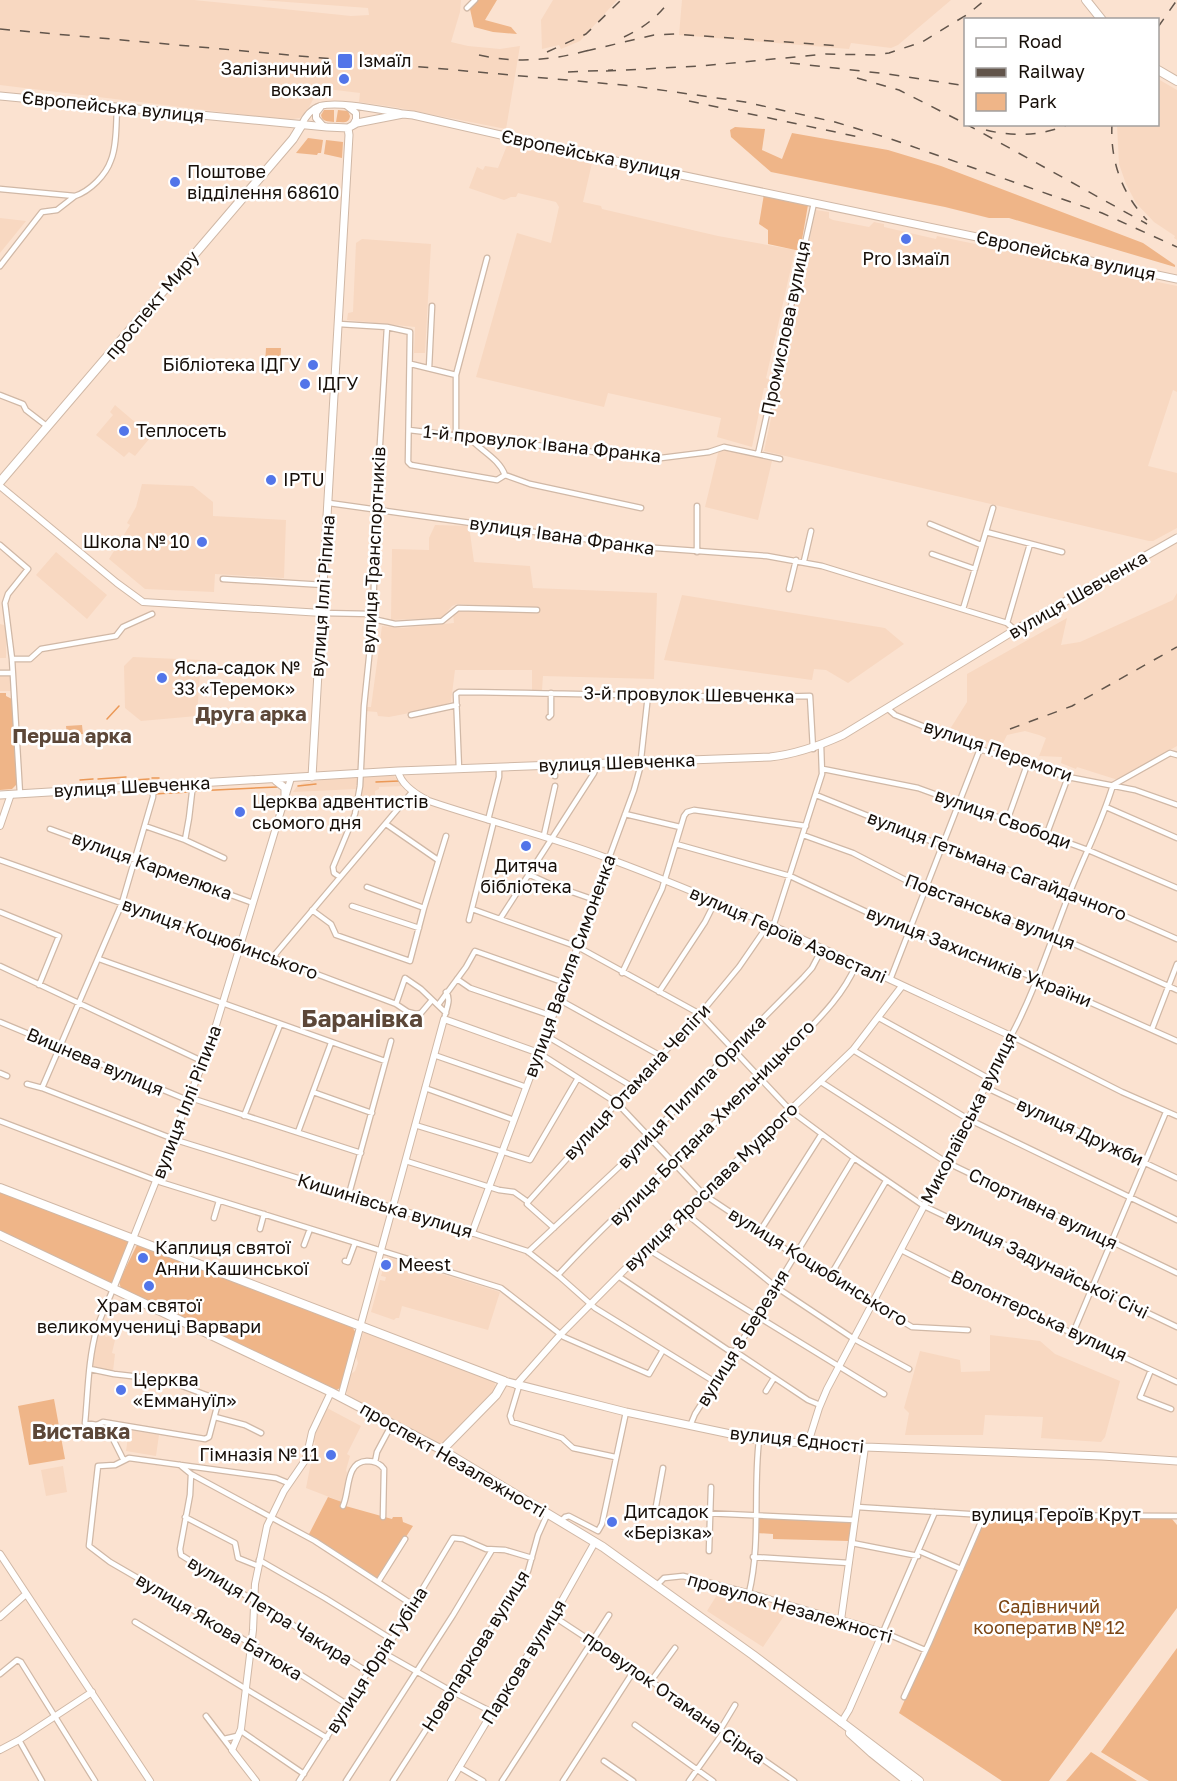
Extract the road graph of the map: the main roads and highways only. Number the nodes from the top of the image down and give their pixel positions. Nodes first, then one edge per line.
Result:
1 (1086, 0) edge
2 (1100, 18) edge
3 (1159, 71) edge
4 (1177, 81) edge
5 (0, 96) edge
6 (301, 126) junction
7 (350, 126) junction
8 (1177, 279) edge
9 (0, 484) edge
10 (1177, 538) edge
11 (314, 756) junction
12 (333, 776) junction
13 (312, 777) junction
14 (270, 780) junction
15 (0, 795) edge
16 (285, 797) road end
17 (0, 1188) edge
18 (0, 1235) edge
19 (504, 1381) junction
20 (442, 1450) junction
21 (1177, 1461) edge
22 (872, 1749) junction
23 (907, 1781) edge
24 (919, 1781) edge

1 - 2 main road
3 - 4 main road
5 - 6 main road, Європейська вулиця
6 - 7 main road, Європейська вулиця
6 - 9 main road, проспект Миру
7 - 8 main road, Європейська вулиця
7 - 11 main road, вулиця Іллі Ріпина
10 - 12 main road, вулиця Шевченка
11 - 12 main road
11 - 13 main road, вулиця Іллі Ріпина
12 - 13 main road, вулиця Шевченка
13 - 14 main road, вулиця Шевченка
14 - 15 main road, вулиця Шевченка
14 - 16 main road
17 - 19 main road, вулиця Єдності
18 - 20 main road, проспект Незалежності
19 - 20 main road
19 - 21 main road, вулиця Єдності
20 - 22 main road, проспект Незалежності
22 - 23 main road, проспект Незалежності
22 - 24 main road, проспект Незалежності

